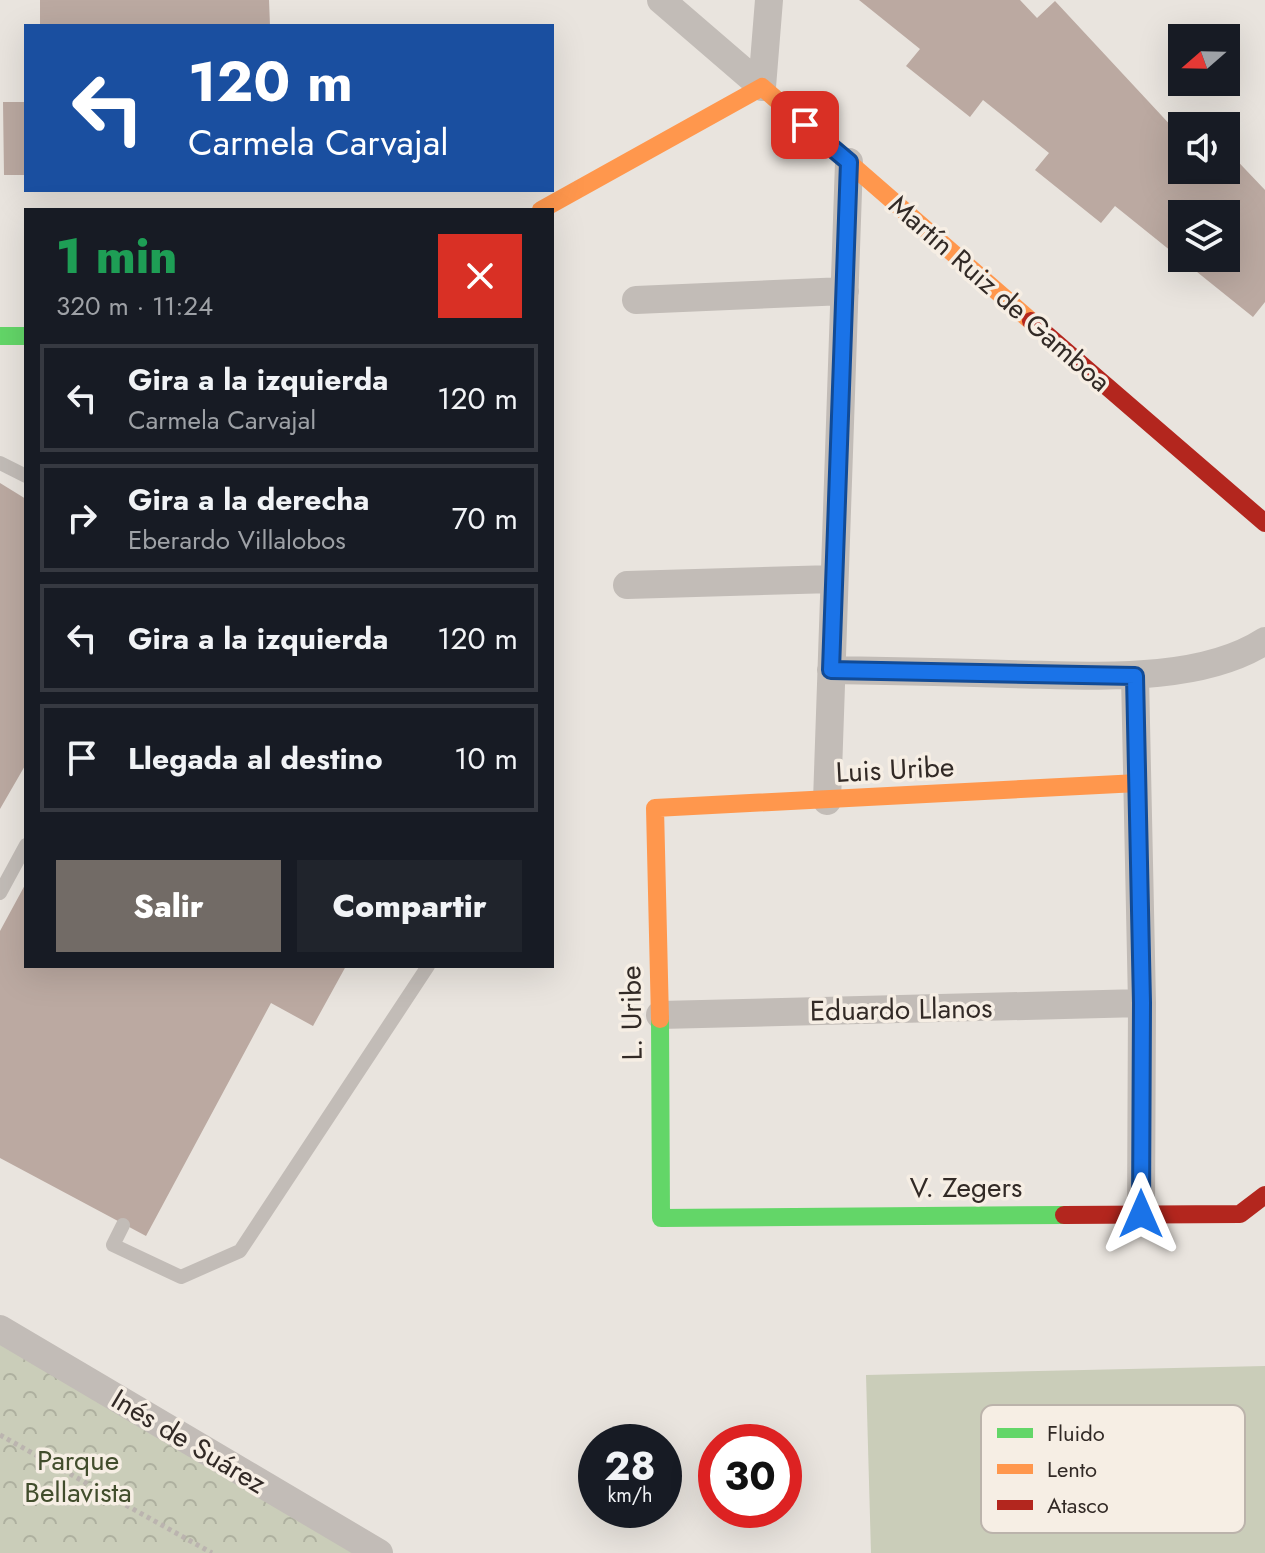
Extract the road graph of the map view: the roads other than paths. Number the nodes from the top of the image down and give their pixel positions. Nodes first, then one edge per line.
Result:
1 (661, 0) edge
2 (769, 0) edge
3 (762, 87) junction
4 (849, 162) junction
5 (545, 208) edge
6 (845, 291) junction
7 (636, 300) dead end
8 (0, 336) edge
9 (24, 336) edge
10 (0, 463) edge
11 (24, 475) edge
12 (1265, 523) edge
13 (834, 579) junction
14 (627, 585) dead end
15 (1265, 641) edge
16 (831, 670) junction
17 (1135, 676) junction
18 (1138, 783) junction
19 (827, 801) junction
20 (655, 808) joint
21 (24, 849) edge
22 (0, 893) edge
23 (427, 968) edge
24 (1142, 1003) junction
25 (660, 1015) junction
26 (1265, 1195) edge
27 (1141, 1214) junction
28 (661, 1218) joint
29 (123, 1225) dead end
30 (0, 1329) edge
31 (379, 1553) edge

1 - 3 street, Martín Ruiz de Gamboa
2 - 3 street
3 - 4 street, Martín Ruiz de Gamboa
3 - 5 street
4 - 6 street
4 - 12 street, Martín Ruiz de Gamboa
6 - 7 street
6 - 13 street
8 - 9 street
10 - 11 lane
13 - 14 street
13 - 16 street
15 - 17 street
16 - 17 street
16 - 19 street
17 - 18 street
18 - 19 street, Luis Uribe
18 - 24 street
19 - 20 street, Luis Uribe
20 - 25 street, L. Uribe
21 - 22 lane
23 - 29 lane
24 - 25 street, Eduardo Llanos
24 - 27 street
25 - 28 street, L. Uribe
26 - 27 street, V. Zegers
27 - 28 street, V. Zegers
30 - 31 street, Inés de Suárez

